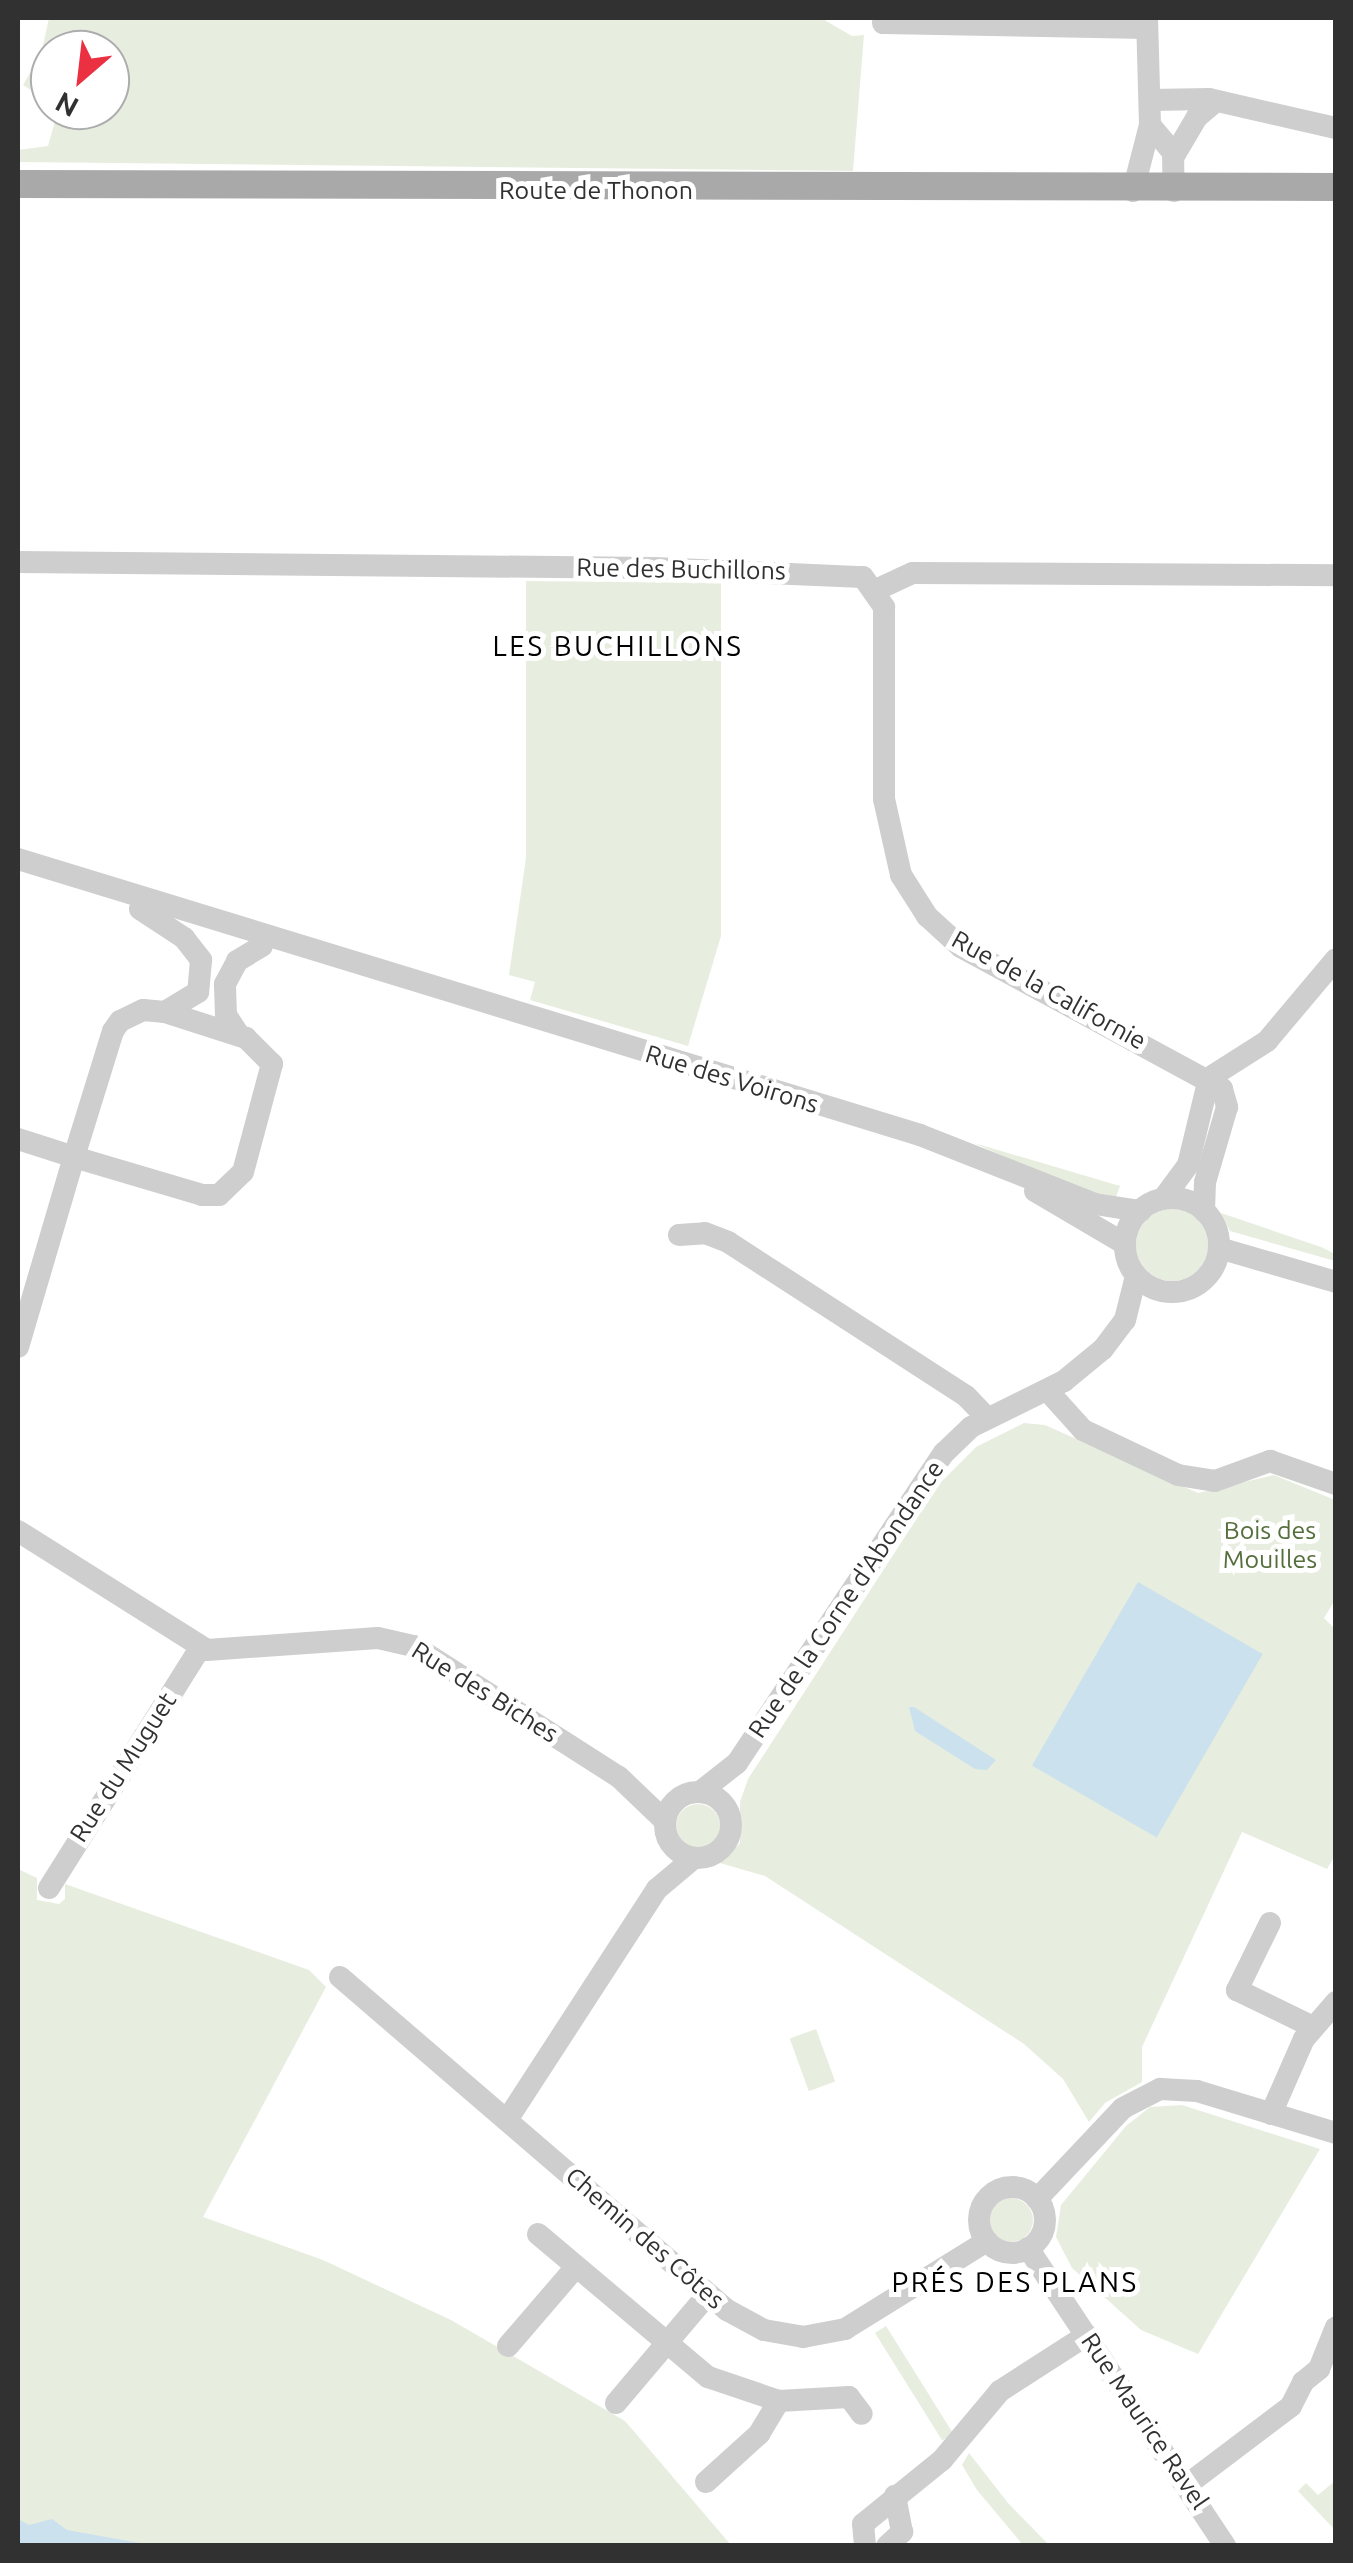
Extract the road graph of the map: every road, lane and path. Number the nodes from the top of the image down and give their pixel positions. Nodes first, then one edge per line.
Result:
1 (1146, 23) edge
2 (883, 24) dead end
3 (1151, 100) junction
4 (1216, 100) junction
5 (1150, 125) junction
6 (1336, 128) edge
7 (1174, 156) junction
8 (18, 184) edge
9 (1336, 187) edge
10 (1133, 191) junction
11 (1174, 192) junction
12 (1336, 202) edge
13 (18, 562) edge
14 (1336, 575) edge
15 (878, 589) junction
16 (18, 860) edge
17 (18, 868) edge
18 (140, 908) junction
19 (262, 946) junction
20 (1336, 959) edge
21 (476, 1002) junction
22 (166, 1012) junction
23 (239, 1036) junction
24 (1209, 1078) junction
25 (18, 1139) edge
26 (74, 1158) junction
27 (985, 1162) junction
28 (1162, 1200) junction
29 (1140, 1211) junction
30 (1204, 1211) junction
31 (680, 1235) dead end
32 (1125, 1244) junction
33 (1219, 1248) junction
34 (1136, 1276) junction
35 (1336, 1282) edge
36 (1168, 1292) junction
37 (18, 1347) edge
38 (1055, 1386) junction
39 (986, 1418) junction
40 (1336, 1484) edge
41 (18, 1531) edge
42 (200, 1648) junction
43 (737, 1763) junction
44 (619, 1777) junction
45 (691, 1794) junction
46 (727, 1810) junction
47 (666, 1829) junction
48 (694, 1858) junction
49 (49, 1888) dead end
50 (657, 1889) junction
51 (1270, 1923) dead end
52 (340, 1977) dead end
53 (1336, 2002) edge
54 (1313, 2027) junction
55 (1271, 2114) junction
56 (508, 2120) junction
57 (1336, 2133) edge
58 (1037, 2198) junction
59 (538, 2234) dead end
60 (987, 2241) junction
61 (1028, 2248) junction
62 (576, 2267) junction
63 (708, 2294) junction
64 (1336, 2327) edge
65 (1087, 2334) junction
66 (667, 2344) junction
67 (508, 2346) dead end
68 (779, 2400) junction
69 (616, 2404) dead end
70 (862, 2414) dead end
71 (706, 2482) dead end
72 (1188, 2484) junction
73 (895, 2496) junction
74 (865, 2546) edge
75 (888, 2546) edge
76 (1225, 2546) edge

1 - 2 street
1 - 3 street
3 - 4 street
3 - 5 street
4 - 6 street
4 - 7 street
5 - 7 street
5 - 10 street
7 - 11 street
8 - 10 main road, Route de Thonon
9 - 11 main road, Route de Thonon
10 - 11 main road, Route de Thonon
11 - 12 main road, Route de Thonon
13 - 15 street, Rue des Buchillons
14 - 15 street
15 - 24 street, Rue de la Californie
16 - 21 street, Rue des Voirons
17 - 18 street, Rue des Voirons
18 - 19 street, Rue des Voirons
18 - 22 street
19 - 21 street, Rue des Voirons
19 - 23 street
20 - 24 street
21 - 27 street, Rue des Voirons
22 - 23 street
22 - 26 street
23 - 26 street
24 - 28 street
24 - 30 street
25 - 26 street
26 - 37 street
27 - 29 street, Rue des Voirons
27 - 32 street, Rue des Voirons
28 - 29 street
28 - 30 street
29 - 32 street
30 - 33 street
31 - 39 street
32 - 34 street
33 - 35 street
33 - 36 street
34 - 36 street
34 - 38 street, Rue de la Corne d'Abondance
36 - 38 street, Rue de la Corne d'Abondance
38 - 39 street, Rue de la Corne d'Abondance
38 - 40 street
39 - 43 street, Rue de la Corne d'Abondance
41 - 42 street, Rue des Biches
42 - 44 street, Rue des Biches
42 - 49 street, Rue du Muguet
43 - 45 street, Rue de la Corne d'Abondance
43 - 46 street, Rue de la Corne d'Abondance
44 - 45 street, Rue des Biches
44 - 47 street, Rue des Biches
45 - 46 street
45 - 47 street
46 - 48 street
47 - 48 street
47 - 50 street
48 - 50 street
50 - 56 street
51 - 54 street
52 - 56 street, Chemin des Côtes
53 - 54 street
54 - 55 street
55 - 57 street
55 - 58 street
56 - 63 street, Chemin des Côtes
58 - 60 street
58 - 61 street
59 - 62 street
60 - 61 street
60 - 63 street, Chemin des Côtes
61 - 65 street, Rue Maurice Ravel
62 - 66 street
62 - 67 street
63 - 66 street
64 - 72 street
65 - 72 street, Rue Maurice Ravel
65 - 73 street
66 - 68 street
66 - 69 street
68 - 70 street
68 - 71 street
72 - 76 street, Rue Maurice Ravel
73 - 74 street
73 - 75 street

